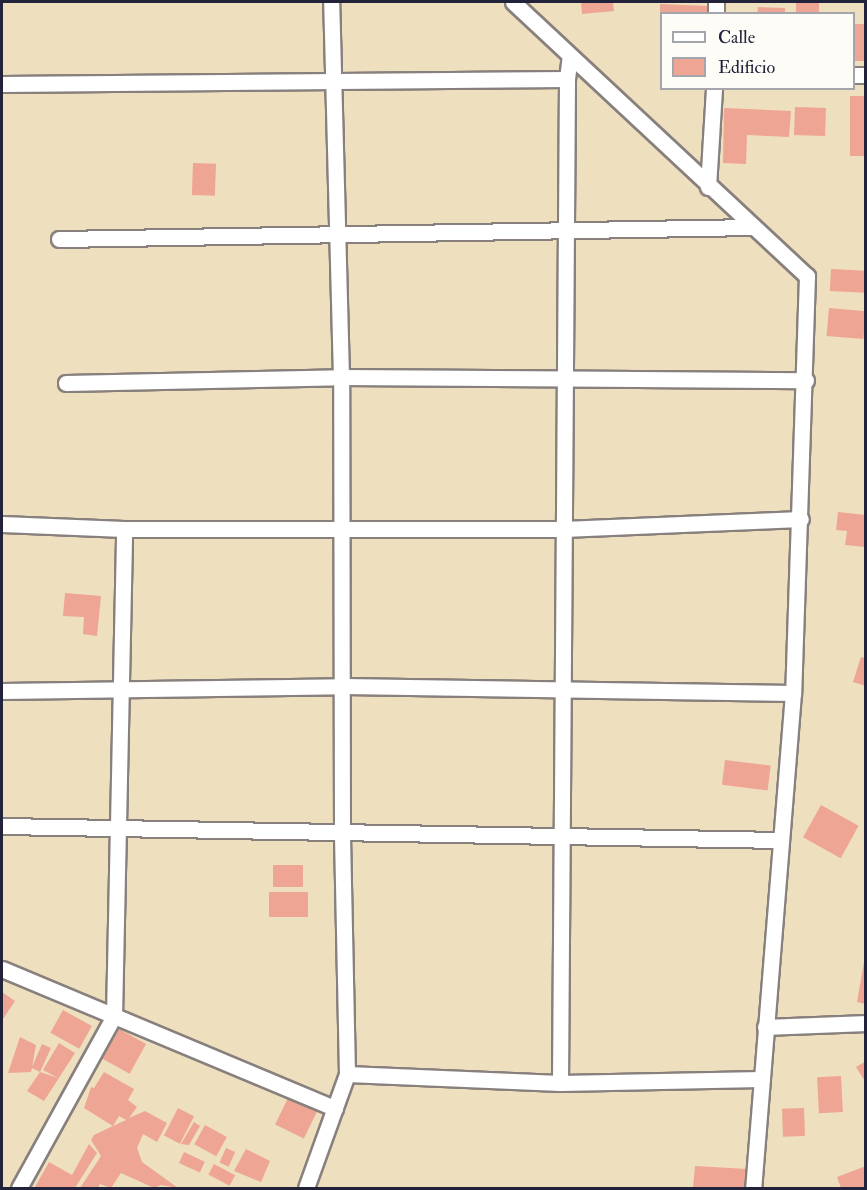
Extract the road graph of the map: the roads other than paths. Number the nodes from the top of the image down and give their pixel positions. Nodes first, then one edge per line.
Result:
1 (331, 2) edge
2 (513, 2) edge
3 (570, 56) junction
4 (332, 79) junction
5 (567, 79) junction
6 (2, 84) edge
7 (714, 90) edge
8 (708, 187) junction
9 (753, 227) junction
10 (567, 229) junction
11 (334, 233) junction
12 (59, 239) dead end
13 (340, 377) junction
14 (564, 377) junction
15 (806, 380) junction
16 (66, 383) dead end
17 (801, 519) junction
18 (2, 524) edge
19 (124, 529) junction
20 (563, 529) junction
21 (341, 530) junction
22 (344, 686) junction
23 (119, 689) junction
24 (562, 690) junction
25 (2, 691) edge
26 (793, 693) junction
27 (2, 826) edge
28 (115, 829) junction
29 (342, 834) junction
30 (562, 838) junction
31 (779, 840) junction
32 (2, 969) edge
33 (114, 1016) junction
34 (866, 1023) edge
35 (765, 1027) junction
36 (347, 1074) junction
37 (762, 1079) junction
38 (560, 1083) junction
39 (335, 1108) junction
40 (19, 1188) edge
41 (306, 1188) edge
42 (753, 1188) edge

1 - 4 street
2 - 3 street
3 - 5 street
3 - 8 street
4 - 5 street
4 - 6 street
4 - 11 street
5 - 10 street
7 - 8 street
8 - 9 street
9 - 10 street
9 - 15 street
10 - 11 street
10 - 14 street
11 - 12 street
11 - 13 street
13 - 14 street
13 - 16 street
13 - 21 street
14 - 15 street
14 - 20 street
15 - 17 street
17 - 20 street
17 - 26 street
18 - 19 street
19 - 21 street
19 - 23 street
20 - 21 street
20 - 24 street
21 - 22 street
22 - 23 street
22 - 24 street
22 - 29 street
23 - 25 street
23 - 28 street
24 - 26 street
24 - 30 street
26 - 31 street
27 - 28 street
28 - 29 street
28 - 33 street
29 - 30 street
29 - 36 street
30 - 31 street
30 - 38 street
31 - 35 street
32 - 33 street
33 - 39 street
33 - 40 street
34 - 35 street
35 - 37 street
36 - 38 street
36 - 39 street
37 - 38 street
37 - 42 street
39 - 41 street

